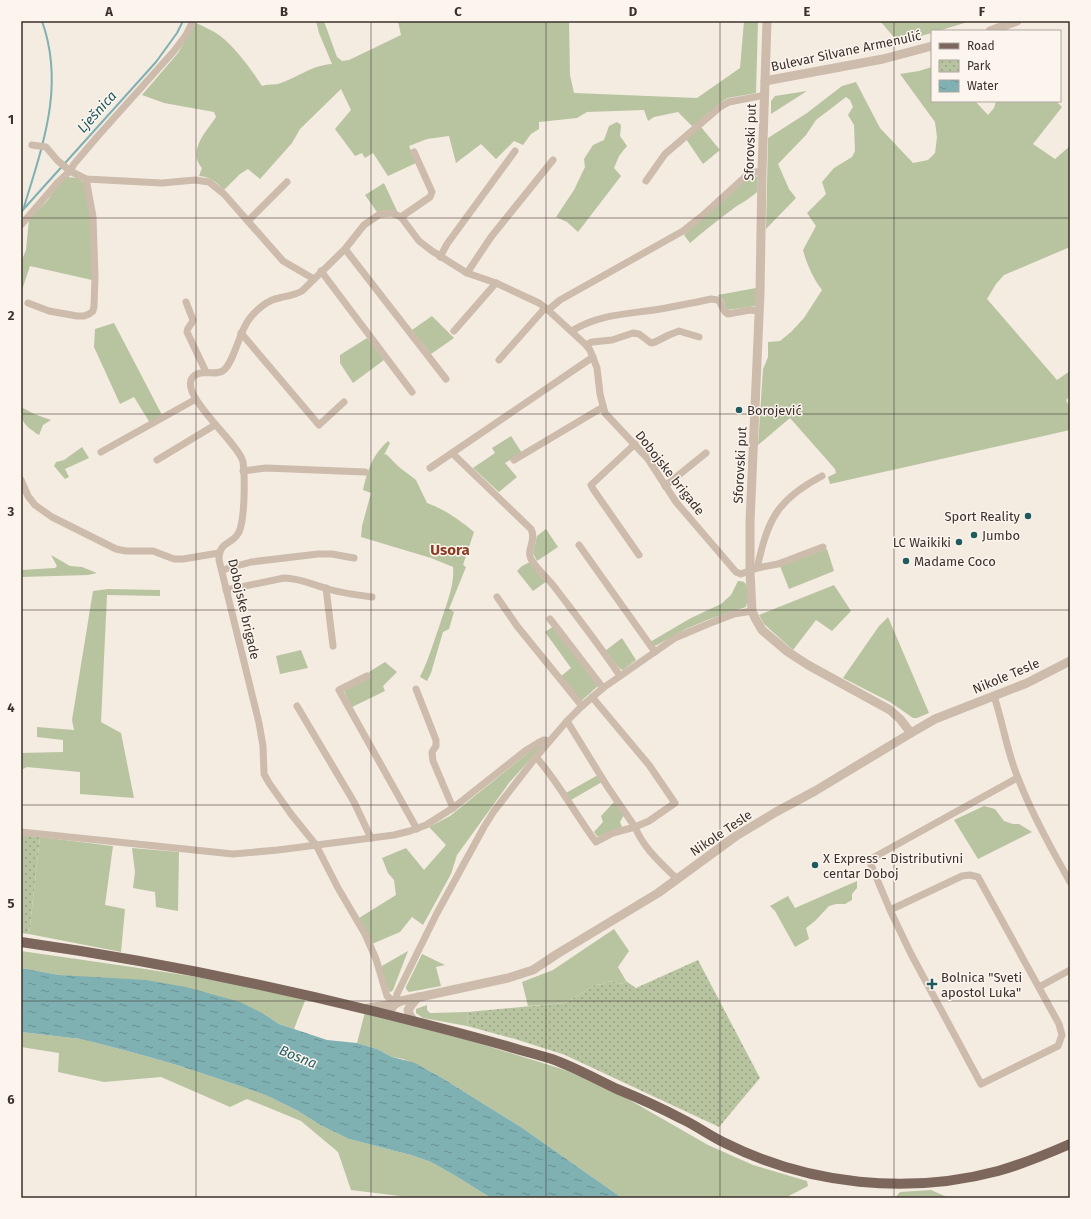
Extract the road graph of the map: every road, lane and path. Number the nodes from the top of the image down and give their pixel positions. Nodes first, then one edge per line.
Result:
1 (193, 21) edge
2 (767, 21) edge
3 (1016, 21) edge
4 (993, 30) edge
5 (931, 46) edge
6 (765, 81) junction
7 (765, 95) junction
8 (35, 145) dead end
9 (516, 150) dead end
10 (414, 152) dead end
11 (553, 160) dead end
12 (68, 170) junction
13 (762, 171) junction
14 (86, 179) junction
15 (646, 181) dead end
16 (287, 182) dead end
17 (401, 217) junction
18 (248, 221) junction
19 (21, 225) edge
20 (345, 249) junction
21 (440, 257) junction
22 (321, 271) junction
23 (467, 273) junction
24 (314, 279) junction
25 (496, 283) junction
26 (186, 302) dead end
27 (28, 303) dead end
28 (547, 309) junction
29 (759, 311) junction
30 (454, 331) dead end
31 (572, 331) junction
32 (241, 334) junction
33 (699, 337) dead end
34 (586, 345) junction
35 (593, 357) junction
36 (500, 360) dead end
37 (206, 372) junction
38 (446, 379) dead end
39 (412, 392) dead end
40 (196, 399) junction
41 (344, 402) dead end
42 (603, 407) junction
43 (215, 425) junction
44 (635, 444) junction
45 (101, 452) dead end
46 (452, 453) junction
47 (706, 453) dead end
48 (157, 460) dead end
49 (514, 460) dead end
50 (430, 468) dead end
51 (243, 471) junction
52 (365, 472) dead end
53 (822, 476) dead end
54 (21, 480) edge
55 (665, 486) junction
56 (580, 545) dead end
57 (823, 547) dead end
58 (219, 553) junction
59 (639, 555) dead end
60 (354, 558) dead end
61 (222, 570) junction
62 (753, 570) junction
63 (326, 588) junction
64 (226, 590) junction
65 (372, 597) dead end
66 (497, 597) dead end
67 (752, 611) junction
68 (550, 619) dead end
69 (334, 646) dead end
70 (655, 652) junction
71 (1070, 661) edge
72 (367, 676) dead end
73 (620, 676) junction
74 (603, 688) junction
75 (416, 689) dead end
76 (994, 696) junction
77 (592, 697) junction
78 (297, 706) dead end
79 (582, 706) junction
80 (568, 721) junction
81 (911, 733) junction
82 (550, 741) junction
83 (536, 757) junction
84 (1017, 778) junction
85 (453, 808) junction
86 (635, 826) junction
87 (417, 829) junction
88 (21, 832) edge
89 (371, 838) junction
90 (316, 845) junction
91 (677, 879) junction
92 (1070, 882) edge
93 (890, 910) junction
94 (21, 942) edge
95 (1070, 970) edge
96 (1039, 987) junction
97 (418, 997) junction
98 (395, 1003) junction
99 (362, 1008) junction
100 (387, 1014) junction
101 (414, 1021) junction
102 (1070, 1144) edge

1 - 12 street
2 - 6 street, Sforovski put
3 - 4 street
5 - 6 street, Bulevar Silvane Armenulić
6 - 7 street, Sforovski put
7 - 13 street, Sforovski put
7 - 15 street
8 - 12 street
9 - 21 street
10 - 17 street
11 - 23 street
12 - 14 street
12 - 19 street
13 - 28 street
13 - 29 street, Sforovski put
14 - 18 street
14 - 27 street
16 - 18 street
17 - 20 street, Dobojske brigade
17 - 21 street, Dobojske brigade
18 - 24 street
20 - 22 street, Dobojske brigade
20 - 38 street
21 - 23 street, Dobojske brigade
22 - 24 street, Dobojske brigade
22 - 39 street
23 - 25 street, Dobojske brigade
24 - 32 street, Dobojske brigade
25 - 28 street, Dobojske brigade
25 - 30 street
26 - 37 street
28 - 31 street, Dobojske brigade
28 - 36 street
29 - 31 street
29 - 62 street, Sforovski put
31 - 34 street, Dobojske brigade
32 - 37 street, Dobojske brigade
32 - 41 street
33 - 34 street
34 - 35 street, Dobojske brigade
35 - 42 street, Dobojske brigade
35 - 46 street
37 - 40 street, Dobojske brigade
40 - 43 street, Dobojske brigade
40 - 45 street
42 - 44 street, Dobojske brigade
42 - 49 street
43 - 48 street
43 - 51 street, Dobojske brigade
44 - 55 street, Dobojske brigade
44 - 59 street
46 - 50 street
46 - 73 street
47 - 55 street
51 - 52 street
51 - 58 street, Dobojske brigade
53 - 62 street
54 - 58 street
55 - 62 street, Dobojske brigade
56 - 70 street
57 - 62 street
58 - 61 street, Dobojske brigade
60 - 61 street
61 - 64 street, Dobojske brigade
62 - 67 street, Sforovski put
63 - 64 street
63 - 65 street
63 - 69 street
64 - 90 street, Dobojske brigade
66 - 79 street
67 - 70 street
67 - 81 street, Sforovski put
68 - 74 street
70 - 73 street
71 - 76 street, Nikole Tesle
72 - 87 street
73 - 74 street
74 - 77 street
75 - 85 street
76 - 81 street, Nikole Tesle
76 - 84 street
77 - 79 street
77 - 86 street
78 - 89 street
79 - 80 street
80 - 82 street
80 - 86 street
81 - 91 street, Nikole Tesle
82 - 83 street
82 - 85 street
83 - 86 street
83 - 98 street
84 - 92 street
84 - 93 street
85 - 87 street
86 - 91 street
87 - 89 street
88 - 90 street
89 - 90 street
90 - 98 street, Dobojske brigade
91 - 97 street, Nikole Tesle
93 - 96 street
93 - 96 street
94 - 99 main road
95 - 96 street
97 - 98 street, Nikole Tesle
97 - 101 street
98 - 99 street, Nikole Tesle
98 - 100 street
99 - 100 main road
100 - 101 main road
101 - 102 main road

